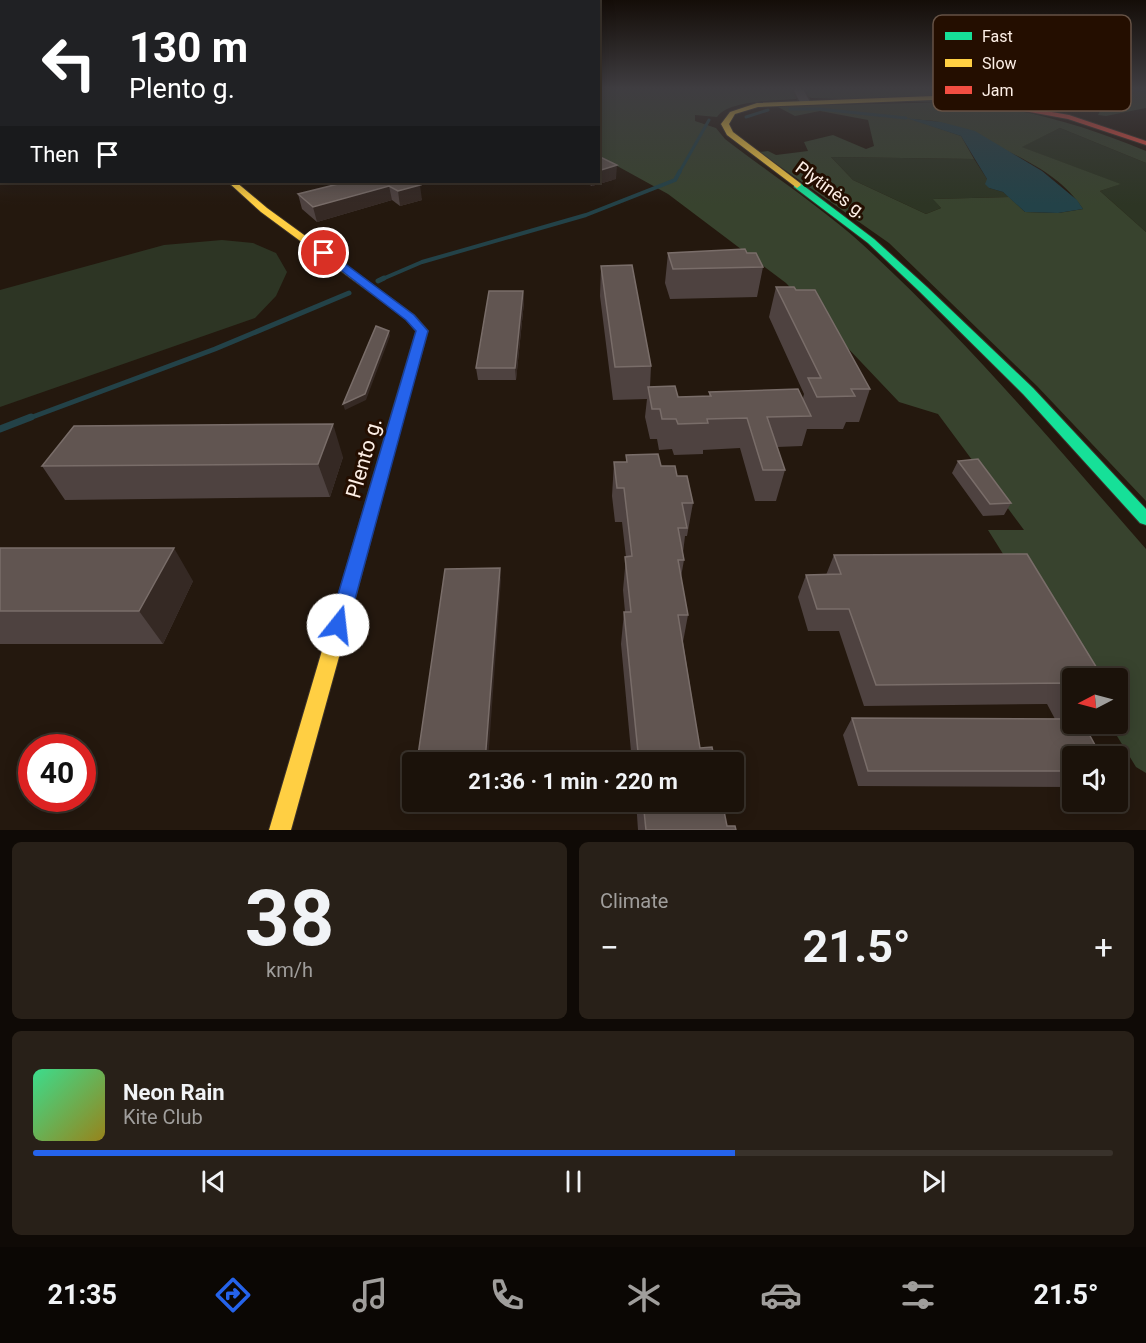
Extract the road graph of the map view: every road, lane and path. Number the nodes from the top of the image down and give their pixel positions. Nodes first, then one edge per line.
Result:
1 (727, 128) edge
2 (1101, 128) edge
3 (1146, 143) edge
4 (233, 183) edge
5 (1146, 519) edge
6 (280, 830) edge

1 - 5 main road, Plytinės g.
2 - 3 main road, Plytinės g.
4 - 6 main road, Plento g.

